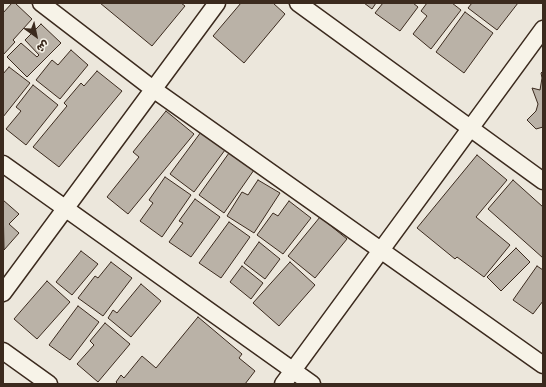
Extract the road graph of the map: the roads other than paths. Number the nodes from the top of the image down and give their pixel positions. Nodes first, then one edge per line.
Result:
1 (41, 3) edge
2 (217, 3) edge
3 (298, 3) edge
4 (543, 29) edge
5 (153, 89) junction
6 (470, 128) junction
7 (3, 164) edge
8 (543, 181) edge
9 (65, 208) junction
10 (381, 250) junction
11 (3, 293) edge
12 (3, 350) edge
13 (543, 365) edge
14 (293, 370) junction
15 (49, 384) edge
16 (283, 384) edge
17 (312, 384) edge

1 - 5 street
2 - 5 street
3 - 6 street
4 - 6 street
5 - 9 street
5 - 10 street
6 - 8 street
6 - 10 street
7 - 9 street
9 - 11 street
9 - 14 street
10 - 13 street
10 - 14 street
12 - 15 street
14 - 16 street
14 - 17 street

